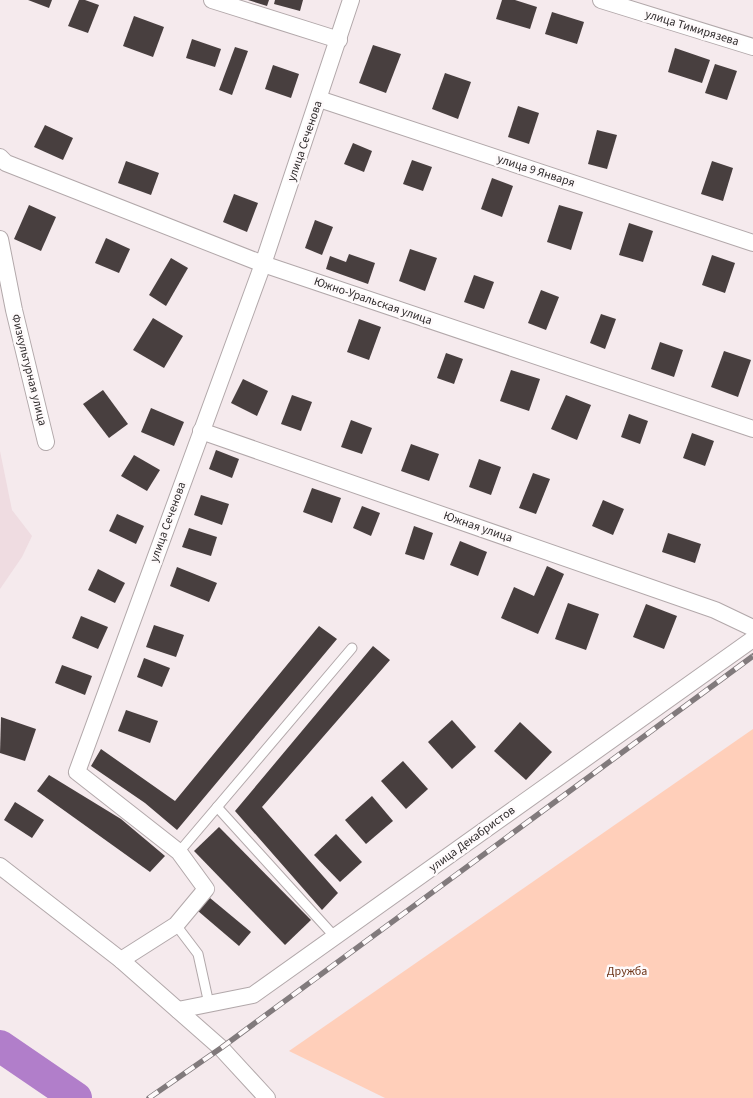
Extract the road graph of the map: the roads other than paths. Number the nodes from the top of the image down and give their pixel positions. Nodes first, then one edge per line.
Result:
1 (212, 0) edge
2 (352, 0) edge
3 (601, 0) edge
4 (629, 4) edge
5 (339, 40) junction
6 (753, 47) edge
7 (319, 99) junction
8 (0, 157) edge
9 (0, 239) edge
10 (753, 243) edge
11 (263, 264) junction
12 (753, 429) edge
13 (202, 431) junction
14 (46, 442) dead end
15 (753, 628) edge
16 (753, 638) edge
17 (352, 648) dead end
18 (217, 807) junction
19 (179, 852) junction
20 (0, 866) edge
21 (176, 925) junction
22 (336, 937) junction
23 (121, 960) junction
24 (209, 1004) junction
25 (178, 1010) junction
26 (267, 1098) edge

1 - 5 street
2 - 5 street, улица Сеченова
3 - 4 street, улица Тимирязева
4 - 6 street, улица Тимирязева
5 - 7 street, улица Сеченова
7 - 10 street, улица 9 Января
7 - 11 street, улица Сеченова
8 - 11 street, Южно-Уральская улица
9 - 14 street, Физкультурная улица
11 - 12 street, Южно-Уральская улица
11 - 13 street, улица Сеченова
13 - 15 street, Южная улица
13 - 19 street, улица Сеченова
16 - 22 street, улица Декабристов
17 - 18 lane
18 - 19 lane
18 - 22 lane
19 - 21 street, улица Сеченова
20 - 23 street
21 - 23 street, улица Сеченова
21 - 24 lane
22 - 24 street, улица Декабристов
23 - 25 street
24 - 25 street, улица Декабристов
25 - 26 street

